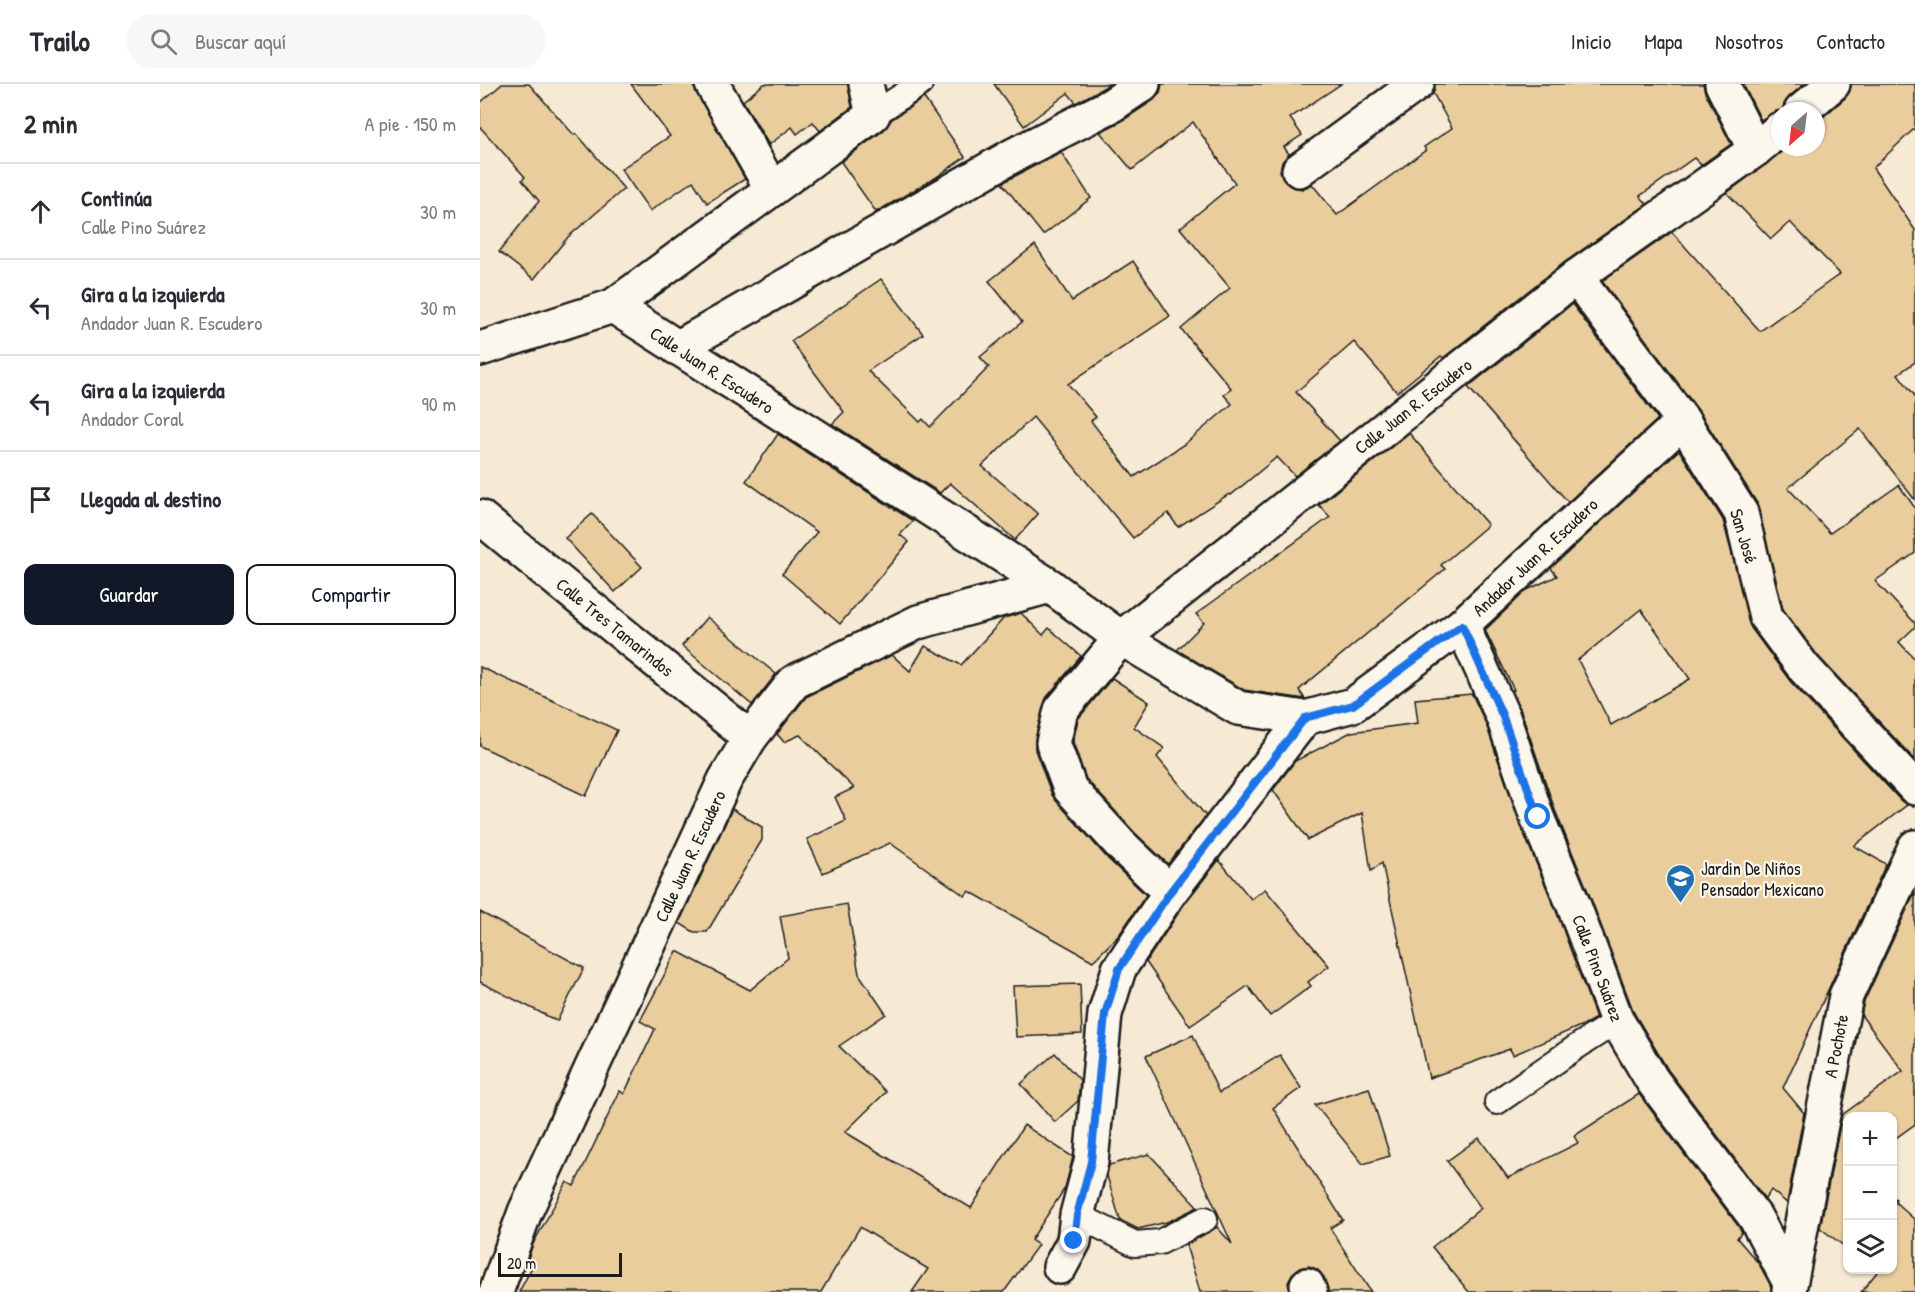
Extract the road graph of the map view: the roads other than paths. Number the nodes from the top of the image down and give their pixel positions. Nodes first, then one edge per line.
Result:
1 (712, 84) edge
2 (920, 84) edge
3 (1143, 84) edge
4 (1417, 84) edge
5 (1722, 84) edge
6 (1833, 84) edge
7 (869, 99) edge
8 (1812, 102) edge
9 (1771, 137) edge
10 (1755, 150) junction
11 (1299, 170) dead end
12 (772, 189) junction
13 (1576, 277) junction
14 (613, 306) junction
15 (677, 348) junction
16 (480, 349) edge
17 (1683, 421) junction
18 (480, 517) edge
19 (1050, 586) junction
20 (1462, 625) junction
21 (1121, 638) junction
22 (1305, 718) junction
23 (750, 738) junction
24 (1915, 788) edge
25 (1915, 847) edge
26 (1170, 892) junction
27 (1617, 1021) junction
28 (1497, 1102) dead end
29 (1077, 1215) junction
30 (1205, 1219) dead end
31 (1060, 1267) dead end
32 (1789, 1286) edge
33 (496, 1292) edge

1 - 12 street
2 - 7 lane
3 - 15 street
4 - 11 street
5 - 10 street
6 - 8 street
7 - 12 street
9 - 10 street, Calle Juan R. Escudero
10 - 13 street, Calle Juan R. Escudero
12 - 14 street
13 - 17 street, San José
13 - 21 street, Calle Juan R. Escudero
14 - 15 street, Calle Juan R. Escudero
14 - 16 street
15 - 19 street, Calle Juan R. Escudero
17 - 20 street, Andador Juan R. Escudero
17 - 24 street, San José
18 - 23 street, Calle Tres Tamarindos
19 - 21 street, Calle Juan R. Escudero
19 - 23 street, Calle Juan R. Escudero
20 - 22 street, Andador Juan R. Escudero
20 - 27 street, Calle Pino Suárez
21 - 22 street, Andador Juan R. Escudero
21 - 26 street
22 - 26 street
23 - 33 street, Calle Juan R. Escudero
25 - 32 street, A Pochote
26 - 29 street
27 - 28 lane
27 - 32 street, Calle Pino Suárez
29 - 30 lane
29 - 31 street

